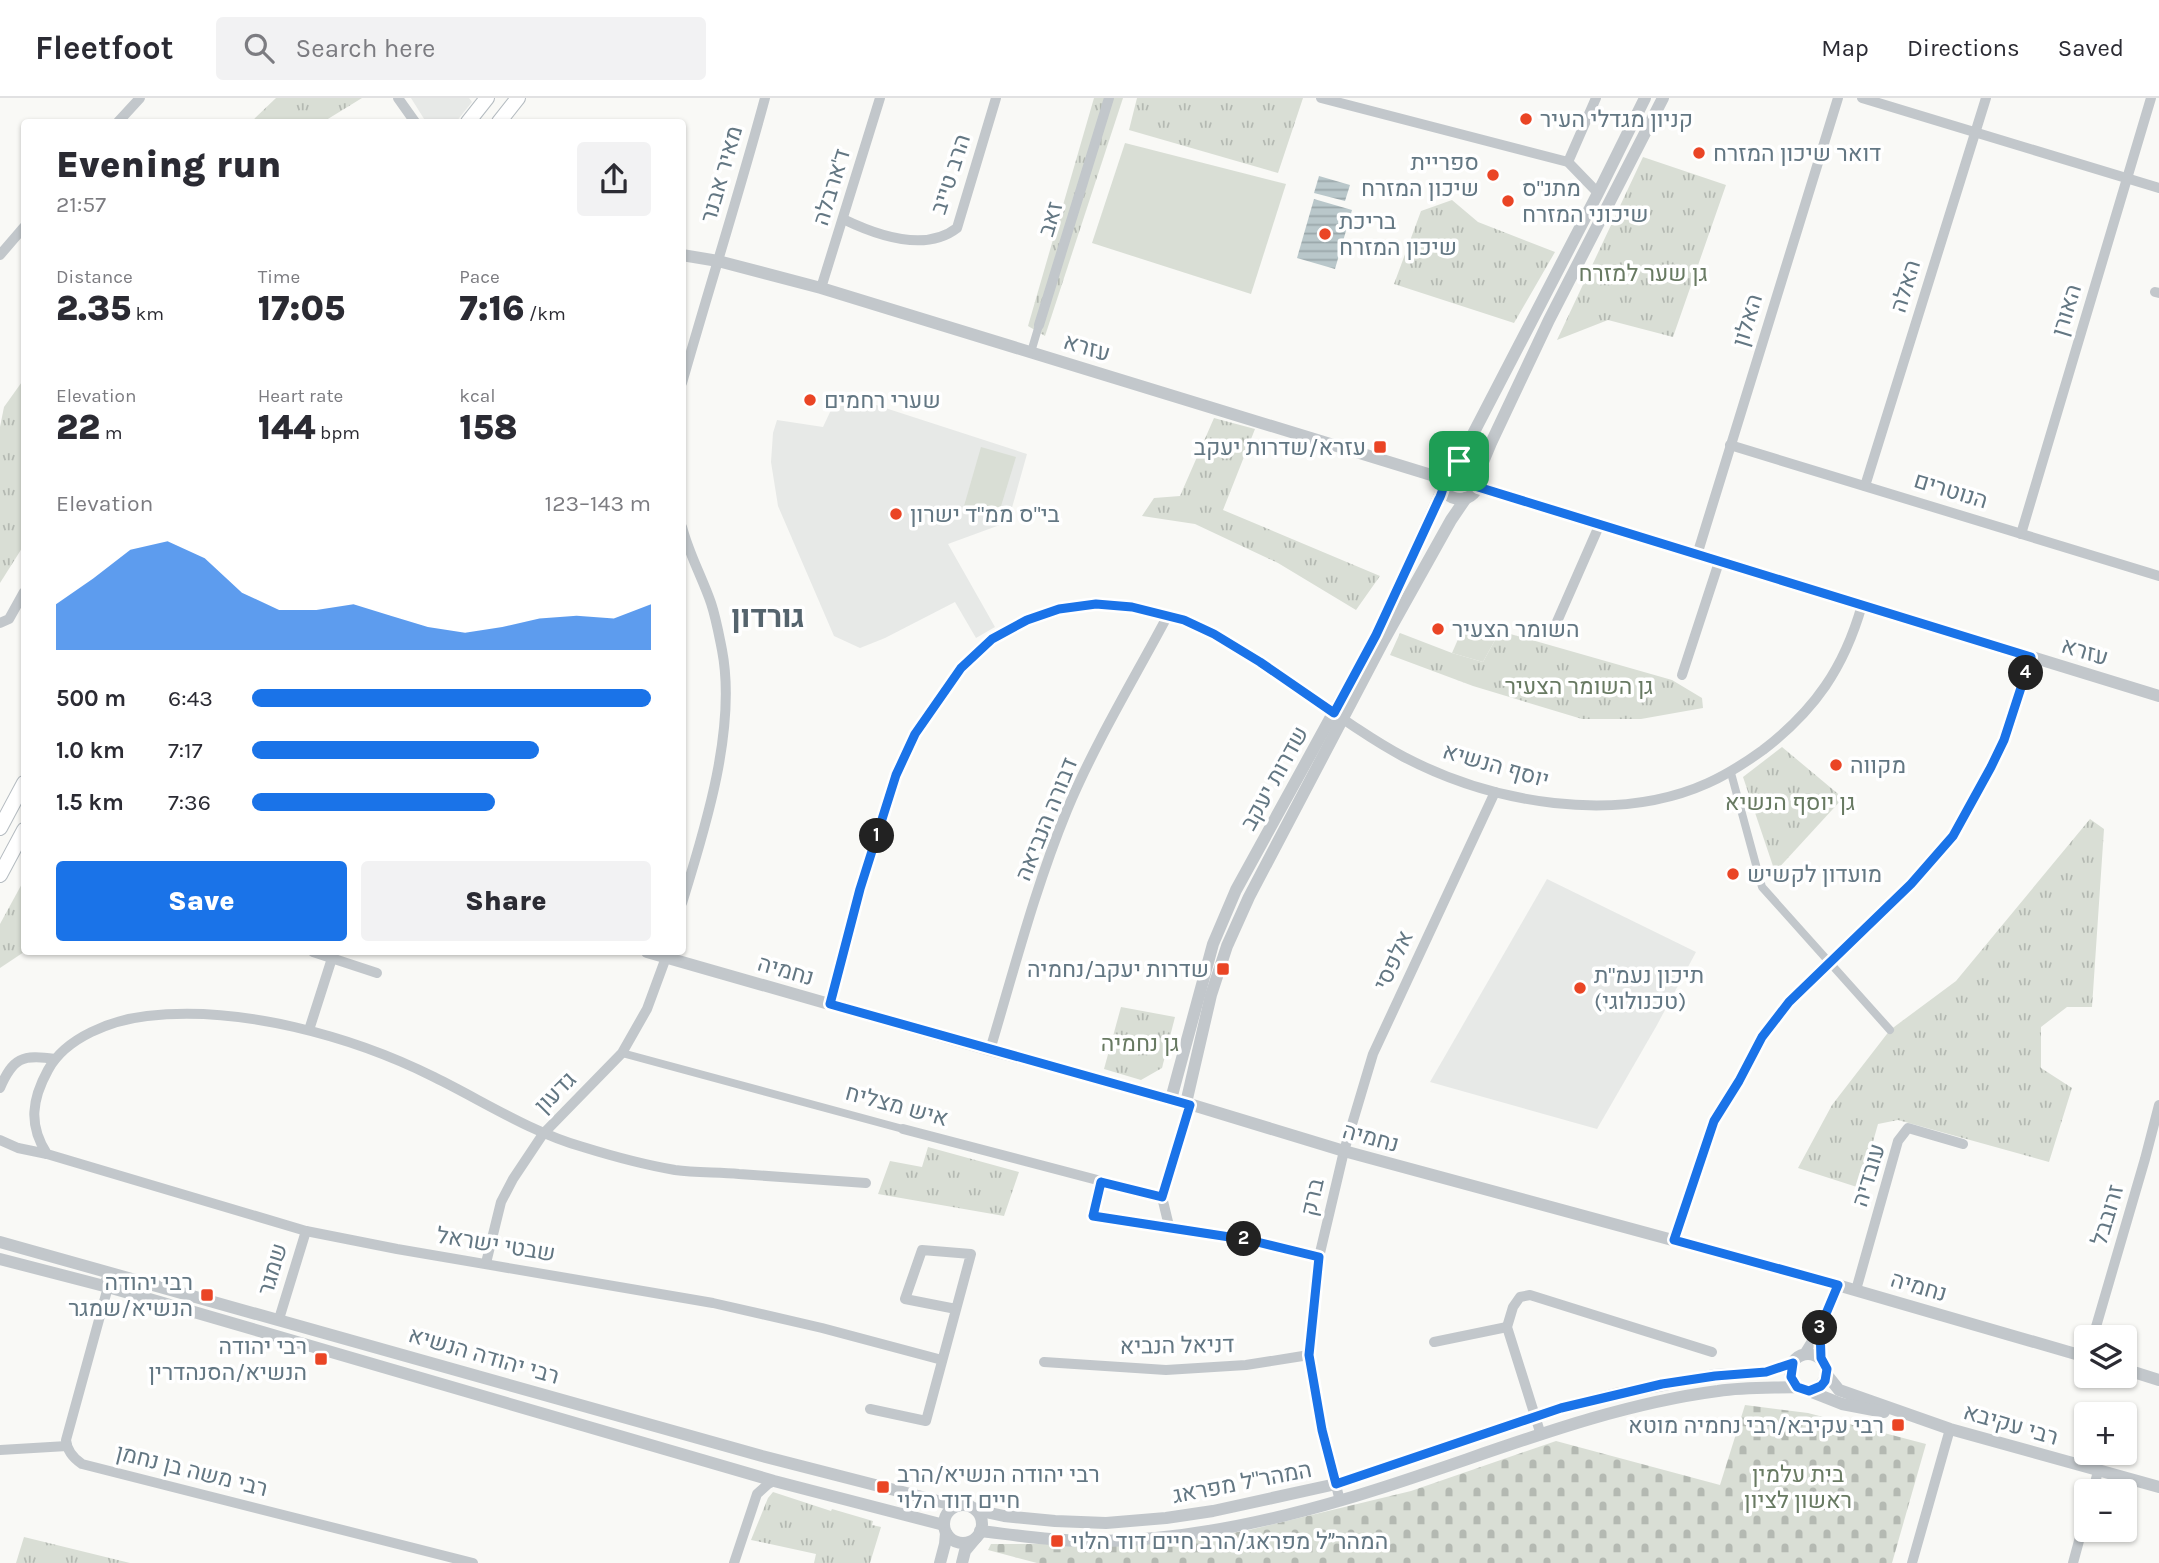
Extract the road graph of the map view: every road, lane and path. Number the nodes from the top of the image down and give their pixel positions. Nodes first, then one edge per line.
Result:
1 (140, 98) edge
2 (398, 98) edge
3 (487, 98) edge
4 (518, 98) edge
5 (765, 98) edge
6 (880, 98) edge
7 (996, 98) edge
8 (1109, 98) edge
9 (1321, 98) edge
10 (1596, 98) edge
11 (1645, 98) edge
12 (1663, 98) edge
13 (1838, 98) edge
14 (1862, 98) edge
15 (1986, 98) edge
16 (2151, 98) edge
17 (121, 119) edge
18 (411, 119) edge
19 (470, 119) edge
20 (501, 119) edge
21 (1975, 132) junction
22 (1568, 162) junction
23 (2127, 179) junction
24 (2159, 188) edge
25 (1598, 193) junction
26 (843, 219) junction
27 (21, 230) edge
28 (0, 255) edge
29 (686, 256) edge
30 (718, 261) junction
31 (821, 288) junction
32 (1039, 325) joint
33 (1031, 352) junction
34 (686, 368) edge
35 (1730, 445) junction
36 (1459, 461) junction
37 (1478, 481) junction
38 (1442, 483) junction
39 (1865, 486) junction
40 (1466, 498) junction
41 (1600, 526) junction
42 (2021, 534) junction
43 (686, 542) edge
44 (1697, 555) junction
45 (1718, 562) junction
46 (2159, 576) edge
47 (21, 597) edge
48 (1861, 605) junction
49 (1168, 615) junction
50 (0, 623) edge
51 (1552, 633) dead end
52 (2031, 657) junction
53 (1682, 675) dead end
54 (2159, 696) edge
55 (1338, 716) junction
56 (1731, 773) junction
57 (21, 789) edge
58 (1495, 792) junction
59 (0, 828) edge
60 (21, 836) edge
61 (0, 875) edge
62 (686, 890) edge
63 (333, 955) edge
64 (667, 955) edge
65 (1831, 962) junction
66 (377, 973) dead end
67 (830, 1004) junction
68 (309, 1030) junction
69 (1890, 1030) dead end
70 (990, 1050) junction
71 (622, 1053) junction
72 (55, 1059) junction
73 (0, 1088) edge
74 (1171, 1100) junction
75 (1188, 1104) junction
76 (2159, 1105) edge
77 (903, 1129) joint
78 (543, 1134) junction
79 (0, 1140) edge
80 (1963, 1144) dead end
81 (1344, 1151) junction
82 (47, 1154) junction
83 (866, 1182) dead end
84 (1101, 1182) junction
85 (1162, 1197) junction
86 (1169, 1226) junction
87 (306, 1231) junction
88 (1674, 1240) junction
89 (0, 1242) edge
90 (1302, 1253) joint
91 (1319, 1257) junction
92 (0, 1259) edge
93 (486, 1263) junction
94 (103, 1270) junction
95 (123, 1276) junction
96 (1838, 1285) junction
97 (108, 1287) junction
98 (1856, 1290) junction
99 (956, 1310) junction
100 (279, 1319) junction
101 (2097, 1325) edge
102 (1507, 1327) junction
103 (1820, 1328) junction
104 (1434, 1342) dead end
105 (1713, 1352) dead end
106 (1804, 1354) junction
107 (2074, 1354) edge
108 (1309, 1355) junction
109 (1821, 1358) junction
110 (942, 1360) junction
111 (1044, 1362) dead end
112 (1793, 1363) junction
113 (2137, 1373) edge
114 (1827, 1375) junction
115 (2159, 1380) edge
116 (1803, 1389) junction
117 (870, 1409) dead end
118 (1535, 1417) junction
119 (1932, 1422) junction
120 (1950, 1429) junction
121 (1541, 1435) junction
122 (66, 1446) junction
123 (0, 1450) edge
124 (2098, 1471) junction
125 (2096, 1479) edge
126 (775, 1481) junction
127 (1336, 1484) junction
128 (2159, 1487) edge
129 (1340, 1501) junction
130 (957, 1506) junction
131 (976, 1510) junction
132 (945, 1529) junction
133 (978, 1534) junction
134 (2079, 1542) edge
135 (473, 1563) edge
136 (734, 1563) edge
137 (940, 1563) edge
138 (962, 1563) edge
139 (1912, 1563) edge
140 (2073, 1563) edge

1 - 17 street
2 - 18 street
3 - 19 main road
4 - 20 main road
5 - 30 street, מאיר אבנר
6 - 26 street, ד'ארבלה
7 - 26 street, הרב טייב
8 - 32 street, זאב
9 - 22 street
10 - 22 street
11 - 25 street
12 - 37 street
13 - 35 street, האלון
14 - 21 street
15 - 21 street, האלה
16 - 23 street, האורן
21 - 23 street
21 - 39 street, האלה
22 - 25 street
23 - 24 street
23 - 42 street, האורן
25 - 36 street
26 - 31 street, ד'ארבלה
27 - 28 street
29 - 30 street
30 - 31 street, עזרא
30 - 34 street, מאיר אבנר
31 - 33 street, עזרא
32 - 33 street, זאב
33 - 38 street, עזרא
35 - 39 street, הנוטרים
35 - 44 street, האלון
36 - 37 street
36 - 38 street
37 - 40 street
37 - 41 street, עזרא
38 - 40 street
38 - 55 street, שדרות יעקב
39 - 42 street, הנוטרים
40 - 55 street, שדרות יעקב
41 - 44 street, עזרא
41 - 51 street
42 - 46 street, הנוטרים
43 - 62 street
44 - 45 street, עזרא
45 - 48 street, עזרא
45 - 53 street
47 - 50 street
48 - 52 street, עזרא
48 - 56 street, יוסף הנשיא
49 - 55 street, יוסף הנשיא
49 - 67 street, יוסף הנשיא
49 - 70 street, דבורה הנביאה
52 - 54 street, עזרא
52 - 65 street
55 - 58 street, יוסף הנשיא
55 - 74 street, שדרות יעקב
55 - 75 street, שדרות יעקב
56 - 58 street, יוסף הנשיא
56 - 65 street
57 - 59 main road
58 - 81 street, אלפסי
60 - 61 main road
63 - 66 street
63 - 68 street
64 - 67 street, נחמיה
64 - 71 street, גדעון
65 - 69 street
65 - 88 street
67 - 70 street, נחמיה
68 - 72 street
68 - 78 street
70 - 74 street, נחמיה
71 - 77 street, איש מצליח
71 - 78 street, גדעון
72 - 73 street
72 - 82 street
74 - 75 street, נחמיה
75 - 81 street, נחמיה
75 - 85 street
76 - 101 street, זרובבל
77 - 84 street, איש מצליח
78 - 83 street
78 - 93 street, גדעון
79 - 82 street, שבטי ישראל
80 - 98 street, עובדיה
81 - 88 street, נחמיה
81 - 91 street, ברק
82 - 87 street, שבטי ישראל
84 - 85 street, איש מצליח
84 - 86 street
85 - 86 street
86 - 90 street
87 - 93 street, שבטי ישראל
87 - 100 street, שמגר
88 - 96 street, נחמיה
89 - 94 street, רבי יהודה הנשיא
90 - 91 street
91 - 108 street, ברק
92 - 97 street, רבי יהודה הנשיא
93 - 110 street, שבטי ישראל
94 - 95 street, רבי יהודה הנשיא
94 - 97 street
95 - 97 street
95 - 100 street, רבי יהודה הנשיא
96 - 98 street, נחמיה
96 - 103 street
97 - 122 street
97 - 126 street, רבי יהודה הנשיא
98 - 107 street, נחמיה
99 - 99 street
99 - 110 street
100 - 130 street, רבי יהודה הנשיא
102 - 104 street
102 - 105 street
102 - 118 street
103 - 106 street
103 - 109 street
106 - 109 street
106 - 112 street
108 - 111 street, דניאל הנביא
108 - 127 street, ברק
109 - 114 street
110 - 117 street
112 - 116 street
112 - 118 street, המהר"ל מפראג
113 - 115 street
114 - 116 street
114 - 119 street
116 - 119 street, המהר"ל מפראג
116 - 121 street, המהר"ל מפראג
118 - 121 street
118 - 127 street, המהר"ל מפראג
119 - 120 street, רבי עקיבא
120 - 124 street, רבי עקיבא
120 - 139 street
121 - 129 street, המהר"ל מפראג
122 - 123 street
122 - 135 street, רבי משה בן נחמן
124 - 125 street
124 - 128 street, רבי עקיבא
126 - 132 street, רבי יהודה הנשיא
126 - 136 street
127 - 129 street, ברק
127 - 131 street, המהר"ל מפראג
129 - 133 street, המהר"ל מפראג
130 - 131 street
130 - 132 street
131 - 133 street
132 - 133 street
132 - 137 street
133 - 138 street
134 - 140 street

